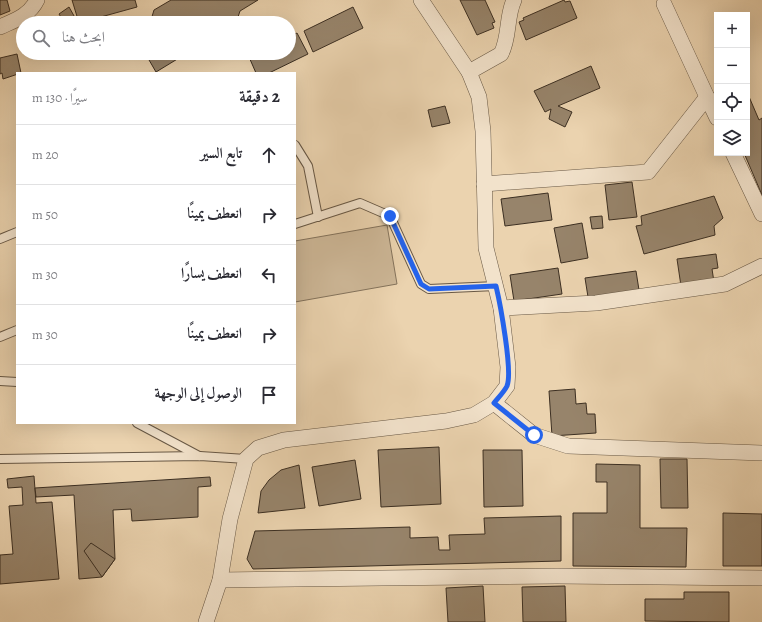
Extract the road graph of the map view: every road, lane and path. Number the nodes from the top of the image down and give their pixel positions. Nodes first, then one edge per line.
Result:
1 (37, 0) edge
2 (421, 0) edge
3 (514, 0) edge
4 (664, 4) dead end
5 (25, 16) edge
6 (16, 20) edge
7 (0, 27) edge
8 (469, 72) junction
9 (707, 97) junction
10 (714, 112) edge
11 (296, 148) edge
12 (734, 156) edge
13 (484, 184) junction
14 (762, 214) edge
15 (318, 217) junction
16 (296, 224) edge
17 (16, 232) edge
18 (0, 239) edge
19 (762, 266) edge
20 (496, 286) junction
21 (501, 308) junction
22 (16, 330) edge
23 (0, 337) edge
24 (0, 381) edge
25 (16, 382) edge
26 (494, 403) junction
27 (139, 424) edge
28 (762, 453) edge
29 (200, 456) junction
30 (0, 459) edge
31 (246, 459) junction
32 (762, 578) edge
33 (220, 580) junction
34 (206, 622) edge

1 - 5 street
2 - 8 street
3 - 8 street
4 - 9 street
6 - 7 street
8 - 13 street
9 - 10 street
9 - 13 street
11 - 15 lane
12 - 14 street
13 - 20 street
15 - 16 lane
15 - 20 lane
17 - 18 lane
19 - 21 street
20 - 21 street
21 - 26 street
22 - 23 lane
24 - 25 lane
26 - 28 street
26 - 31 street
27 - 29 lane
29 - 30 lane
29 - 31 lane
31 - 33 street
32 - 33 street
33 - 34 street

